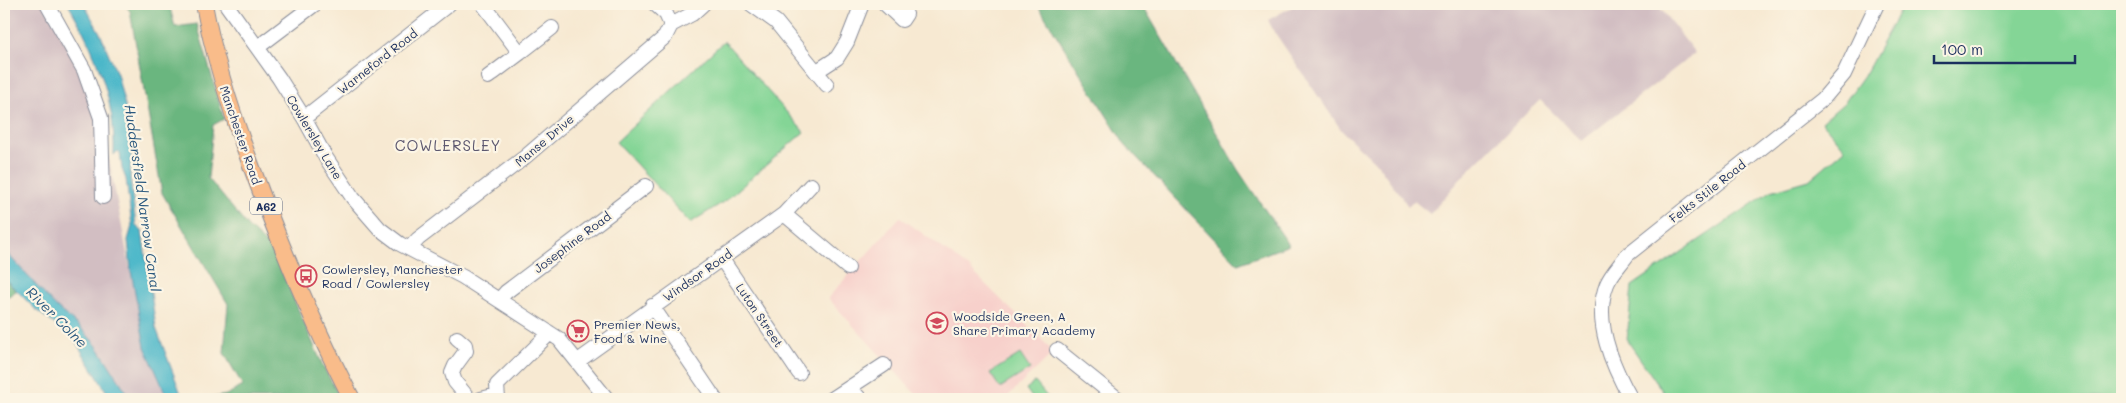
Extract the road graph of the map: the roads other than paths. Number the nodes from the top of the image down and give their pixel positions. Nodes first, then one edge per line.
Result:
1 (47, 4) edge
2 (204, 4) edge
3 (226, 4) edge
4 (315, 4) edge
5 (449, 4) edge
6 (483, 4) edge
7 (655, 4) edge
8 (703, 4) edge
9 (751, 4) edge
10 (862, 4) edge
11 (885, 4) edge
12 (1877, 4) edge
13 (906, 14) dead end
14 (671, 24) junction
15 (552, 28) dead end
16 (258, 47) junction
17 (520, 53) junction
18 (817, 71) junction
19 (488, 77) dead end
20 (827, 85) dead end
21 (304, 118) junction
22 (811, 185) dead end
23 (646, 186) dead end
24 (103, 196) dead end
25 (784, 214) junction
26 (410, 248) junction
27 (722, 258) junction
28 (848, 268) dead end
29 (499, 300) junction
30 (652, 306) junction
31 (550, 333) junction
32 (457, 338) dead end
33 (1057, 350) dead end
34 (578, 361) junction
35 (884, 365) dead end
36 (799, 372) dead end
37 (850, 388) junction
38 (497, 397) edge
39 (352, 399) edge
40 (469, 399) edge
41 (481, 399) edge
42 (607, 399) edge
43 (715, 399) edge
44 (832, 399) edge
45 (860, 399) edge
46 (1118, 399) edge
47 (1631, 399) edge

1 - 24 street
2 - 39 main road, Manchester Road / A62
3 - 16 street, Cowlersley Lane
4 - 16 street
5 - 21 street, Warneford Road
6 - 17 street
7 - 14 street
8 - 14 street
9 - 18 street
10 - 18 street
11 - 13 street
12 - 47 street, Felks Stile Road
14 - 26 street, Manse Drive
15 - 17 street
16 - 21 street, Cowlersley Lane
17 - 19 street
18 - 20 street
21 - 26 street, Cowlersley Lane
22 - 25 street, Windsor Road
23 - 29 street, Josephine Road
25 - 27 street, Windsor Road
25 - 28 street
26 - 29 street, Cowlersley Lane
27 - 30 street, Windsor Road
27 - 36 street, Luton Street
29 - 31 street, Cowlersley Lane
30 - 34 street, Windsor Road
30 - 43 street
31 - 34 street, Cowlersley Lane
31 - 38 street
32 - 40 street
33 - 46 street
34 - 42 street, Cowlersley Lane
35 - 37 street
37 - 44 street
37 - 45 street
38 - 41 street

